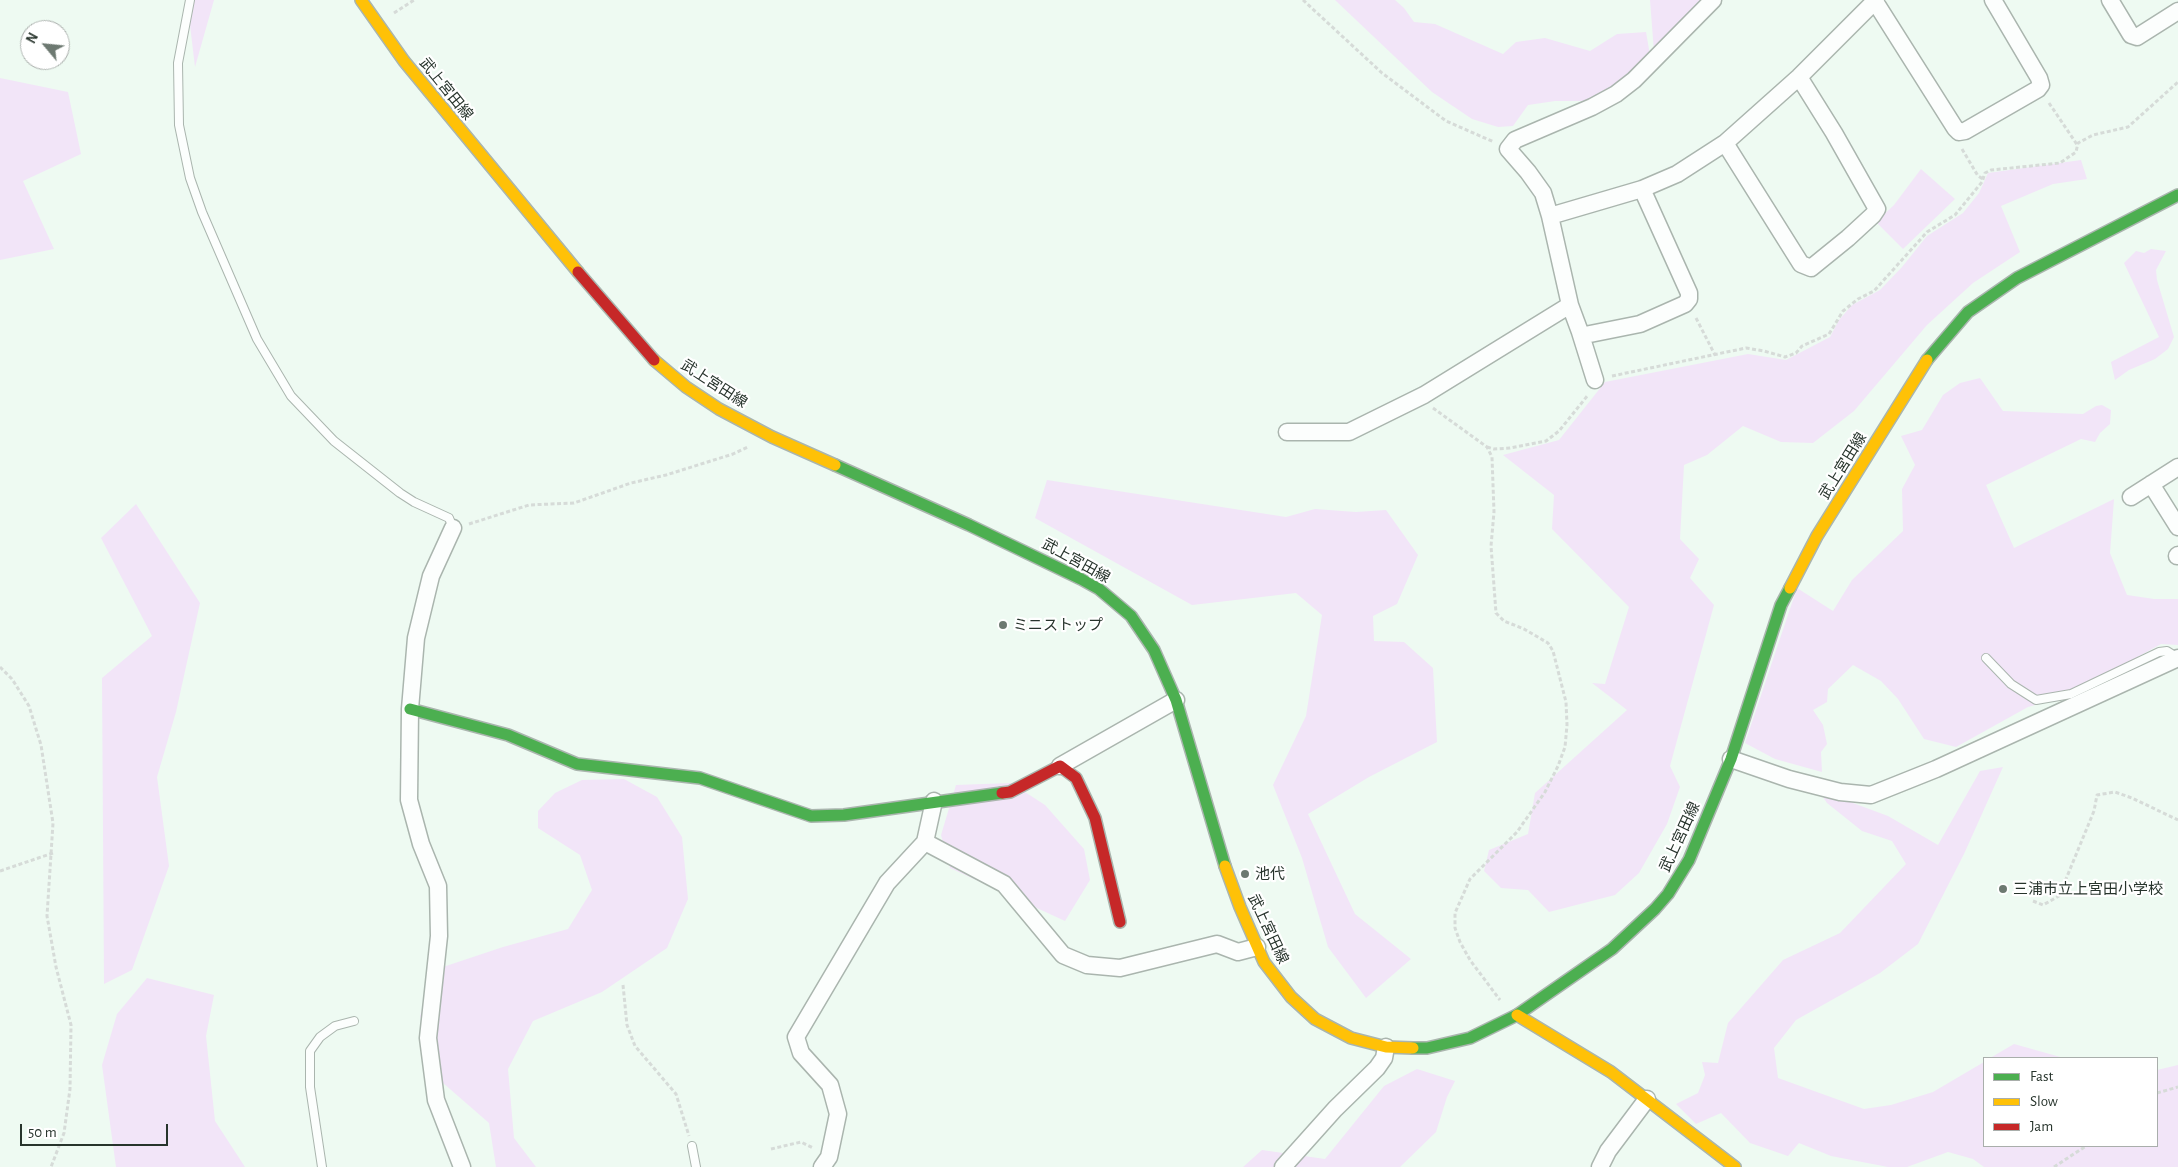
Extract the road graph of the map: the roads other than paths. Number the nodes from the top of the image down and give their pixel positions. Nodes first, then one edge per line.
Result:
1 (190, 0) edge
2 (361, 0) edge
3 (1713, 0) edge
4 (1875, 0) edge
5 (1993, 0) edge
6 (2110, 0) edge
7 (2178, 11) edge
8 (1799, 77) junction
9 (1725, 143) junction
10 (1642, 189) junction
11 (2178, 195) edge
12 (1550, 216) junction
13 (1570, 305) junction
14 (1580, 332) junction
15 (1595, 380) road end
16 (1286, 432) dead end
17 (2178, 467) edge
18 (2151, 484) junction
19 (2131, 497) dead end
20 (2178, 527) edge
21 (453, 528) joint
22 (1986, 658) dead end
23 (2178, 658) edge
24 (1176, 700) junction
25 (410, 709) junction
26 (1730, 759) junction
27 (1060, 766) junction
28 (934, 801) junction
29 (925, 842) junction
30 (1120, 922) dead end
31 (1257, 947) junction
32 (1518, 1014) junction
33 (354, 1021) dead end
34 (1386, 1047) junction
35 (1647, 1099) junction
36 (692, 1146) road end
37 (826, 1162) edge
38 (322, 1167) edge
39 (462, 1167) edge
40 (696, 1167) edge
41 (1283, 1167) edge
42 (1600, 1167) edge
43 (1734, 1167) edge

1 - 21 lane
2 - 24 main road, 武上宮田線
3 - 12 street
4 - 5 street
4 - 8 street
6 - 7 street
8 - 9 street
8 - 9 street
9 - 10 street
10 - 12 street
10 - 14 street
11 - 26 main road, 武上宮田線
12 - 13 street
13 - 14 street
13 - 16 street
14 - 15 street
17 - 18 street
18 - 19 street
18 - 20 street
21 - 25 street
22 - 23 lane
23 - 26 street
24 - 27 street
24 - 31 main road, 武上宮田線
25 - 28 main road
25 - 39 street
26 - 32 main road, 武上宮田線
27 - 28 main road
27 - 30 main road
28 - 29 street
29 - 31 street
29 - 37 street
31 - 34 main road, 武上宮田線
32 - 34 main road, 武上宮田線
32 - 35 main road
33 - 38 lane
34 - 41 street
35 - 42 street
35 - 43 main road
36 - 40 lane

